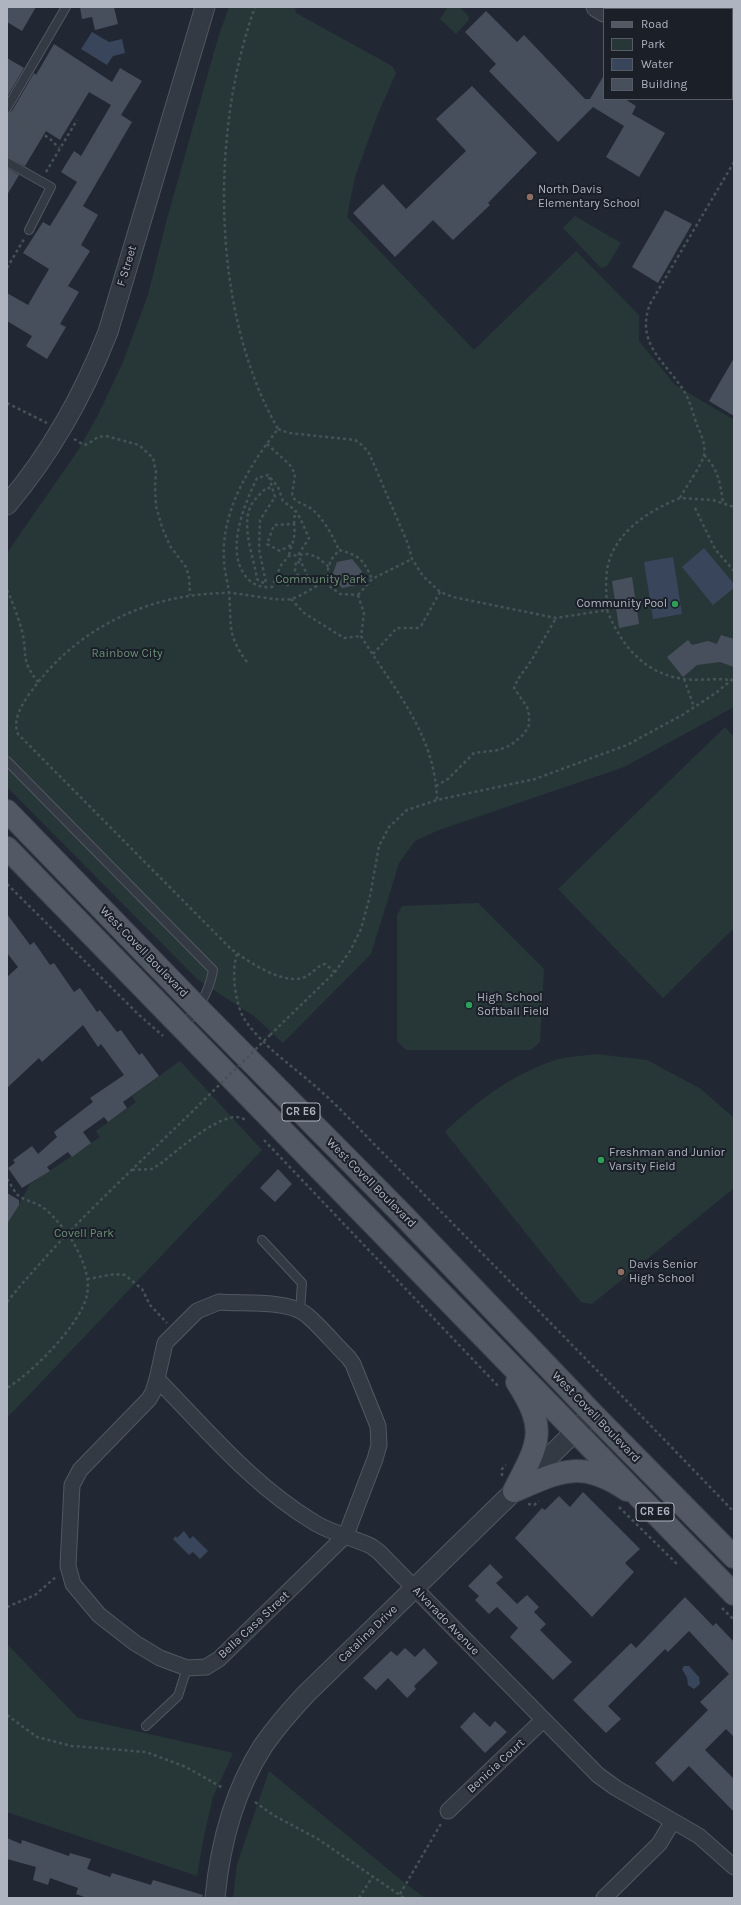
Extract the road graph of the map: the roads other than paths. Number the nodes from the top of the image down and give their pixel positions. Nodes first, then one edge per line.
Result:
1 (66, 7) edge
2 (201, 8) edge
3 (7, 108) edge
4 (7, 162) edge
5 (29, 230) road end
6 (7, 506) edge
7 (7, 761) edge
8 (7, 811) edge
9 (7, 848) edge
10 (198, 1008) junction
11 (175, 1033) junction
12 (262, 1240) dead end
13 (300, 1311) junction
14 (495, 1347) junction
15 (157, 1379) junction
16 (593, 1414) junction
17 (576, 1430) junction
18 (515, 1491) junction
19 (649, 1506) junction
20 (346, 1535) junction
21 (734, 1557) edge
22 (414, 1589) junction
23 (726, 1599) edge
24 (187, 1668) junction
25 (543, 1720) junction
26 (146, 1726) dead end
27 (448, 1811) road end
28 (673, 1821) junction
29 (734, 1867) edge
30 (215, 1898) edge
31 (604, 1898) edge

1 - 3 lane
2 - 6 street, F Street
4 - 5 lane
7 - 10 lane
8 - 10 main road, West Covell Boulevard / CR E6
9 - 11 main road, West Covell Boulevard / CR E6
10 - 11 lane
10 - 16 main road, West Covell Boulevard / CR E6
11 - 14 main road, West Covell Boulevard / CR E6
12 - 13 lane
13 - 15 street, Bella Casa Street
13 - 20 street
14 - 17 main road, West Covell Boulevard / CR E6
14 - 18 main road
15 - 20 street, Alvarado Avenue
15 - 24 street, Bella Casa Street
16 - 17 street, Catalina Drive
16 - 21 main road, West Covell Boulevard / CR E6
17 - 18 street, Catalina Drive
17 - 19 main road, West Covell Boulevard / CR E6
18 - 19 main road
18 - 22 street, Catalina Drive
19 - 23 main road, West Covell Boulevard / CR E6
20 - 22 street, Alvarado Avenue
20 - 24 street, Bella Casa Street
22 - 25 street, Alvarado Avenue
22 - 30 street, Catalina Drive
24 - 26 lane
25 - 27 street, Benicia Court
25 - 28 street, Alvarado Avenue
28 - 29 street, Alvarado Avenue
28 - 31 street

